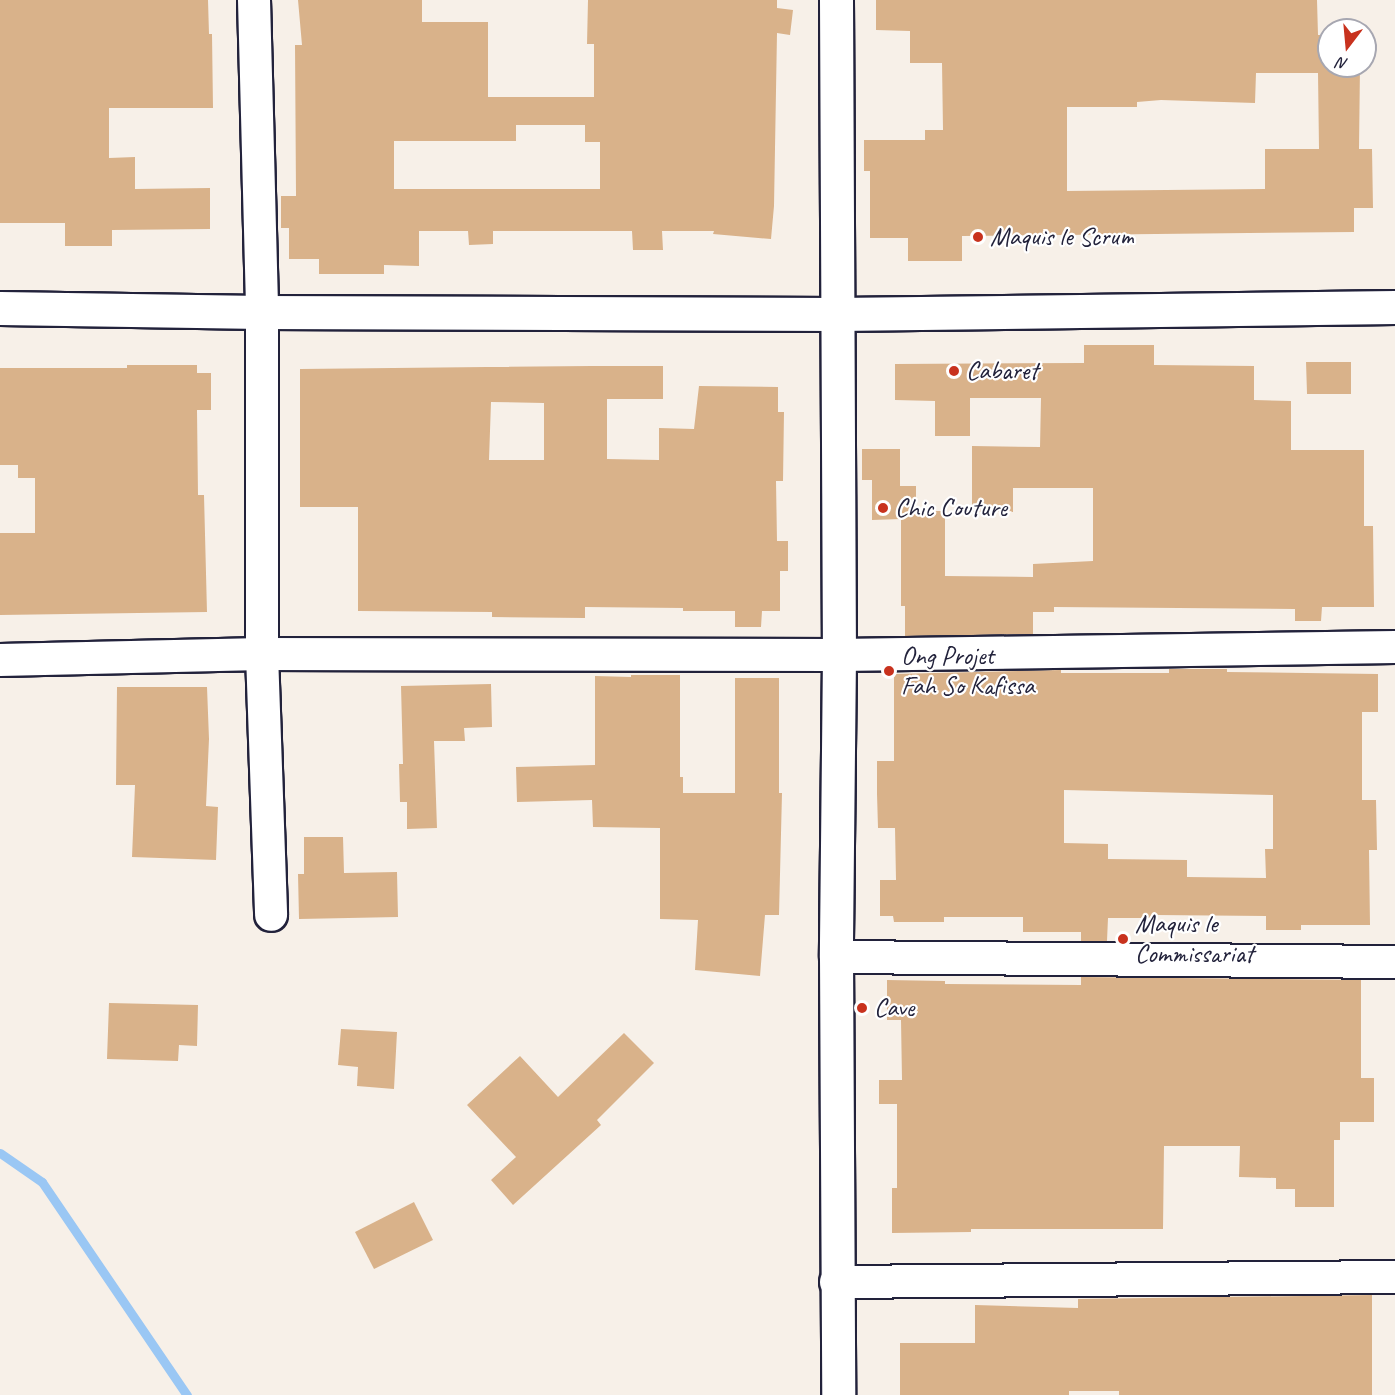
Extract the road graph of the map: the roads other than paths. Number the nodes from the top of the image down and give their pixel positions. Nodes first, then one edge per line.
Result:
1 (254, 0) edge
2 (836, 0) edge
3 (1395, 307) edge
4 (0, 308) edge
5 (262, 312) junction
6 (837, 314) junction
7 (1395, 647) edge
8 (262, 654) junction
9 (839, 655) junction
10 (0, 660) edge
11 (271, 915) dead end
12 (836, 957) junction
13 (1395, 962) edge
14 (1395, 1277) edge
15 (836, 1282) junction
16 (838, 1395) edge

1 - 5 street
2 - 6 street
3 - 6 street
4 - 5 street
5 - 6 street
5 - 8 street
6 - 9 street
7 - 9 street
8 - 9 street
8 - 10 street
8 - 11 street
9 - 12 street
12 - 13 street
12 - 15 street
14 - 15 street
15 - 16 street

